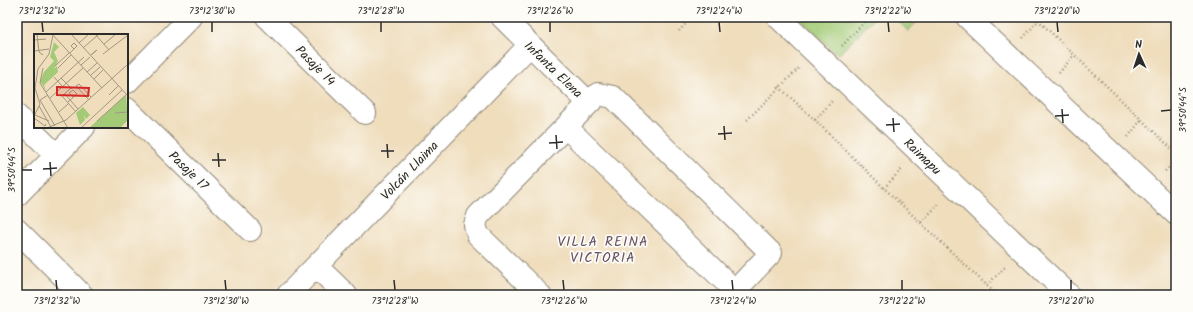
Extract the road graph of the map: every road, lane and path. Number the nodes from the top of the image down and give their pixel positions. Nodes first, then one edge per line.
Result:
1 (191, 17) edge
2 (267, 17) edge
3 (502, 17) edge
4 (692, 17) edge
5 (778, 17) edge
6 (869, 17) edge
7 (967, 17) edge
8 (1035, 17) edge
9 (1038, 21) junction
10 (679, 31) dead end
11 (1020, 41) dead end
12 (530, 45) junction
13 (1074, 55) junction
14 (820, 57) junction
15 (1056, 75) dead end
16 (128, 81) edge
17 (779, 87) junction
18 (834, 99) dead end
19 (590, 103) junction
20 (128, 110) edge
21 (365, 113) dead end
22 (17, 116) edge
23 (747, 120) dead end
24 (815, 120) junction
25 (1141, 120) junction
26 (566, 127) junction
27 (83, 128) edge
28 (1124, 141) dead end
29 (1176, 153) edge
30 (56, 155) junction
31 (907, 164) dead end
32 (884, 188) junction
33 (17, 195) edge
34 (944, 198) dead end
35 (1176, 214) edge
36 (921, 222) junction
37 (17, 230) edge
38 (250, 230) dead end
39 (1010, 261) dead end
40 (316, 266) junction
41 (987, 285) junction
42 (733, 293) edge
43 (82, 295) edge
44 (288, 295) edge
45 (346, 295) edge
46 (540, 295) edge
47 (997, 295) edge
48 (1069, 295) edge

1 - 16 street
2 - 21 street, Pasaje 14
3 - 12 street, Infanta Elena
4 - 10 path
5 - 14 street, Raimapu
6 - 14 path
7 - 35 street
8 - 9 path
9 - 11 path
9 - 13 path
12 - 19 street, Infanta Elena
12 - 40 street, Volcán Llaima
13 - 15 path
13 - 25 path
14 - 17 path
14 - 48 street, Raimapu
17 - 23 path
17 - 24 path
18 - 24 path
19 - 26 street
19 - 42 street
20 - 38 street, Pasaje 17
22 - 30 street
24 - 32 path
25 - 28 path
25 - 29 path
26 - 42 street
26 - 46 street
27 - 30 street
30 - 33 street
31 - 32 path
32 - 36 path
34 - 36 path
36 - 41 path
37 - 43 street
39 - 41 path
40 - 44 street, Volcán Llaima
40 - 45 street
41 - 47 path

